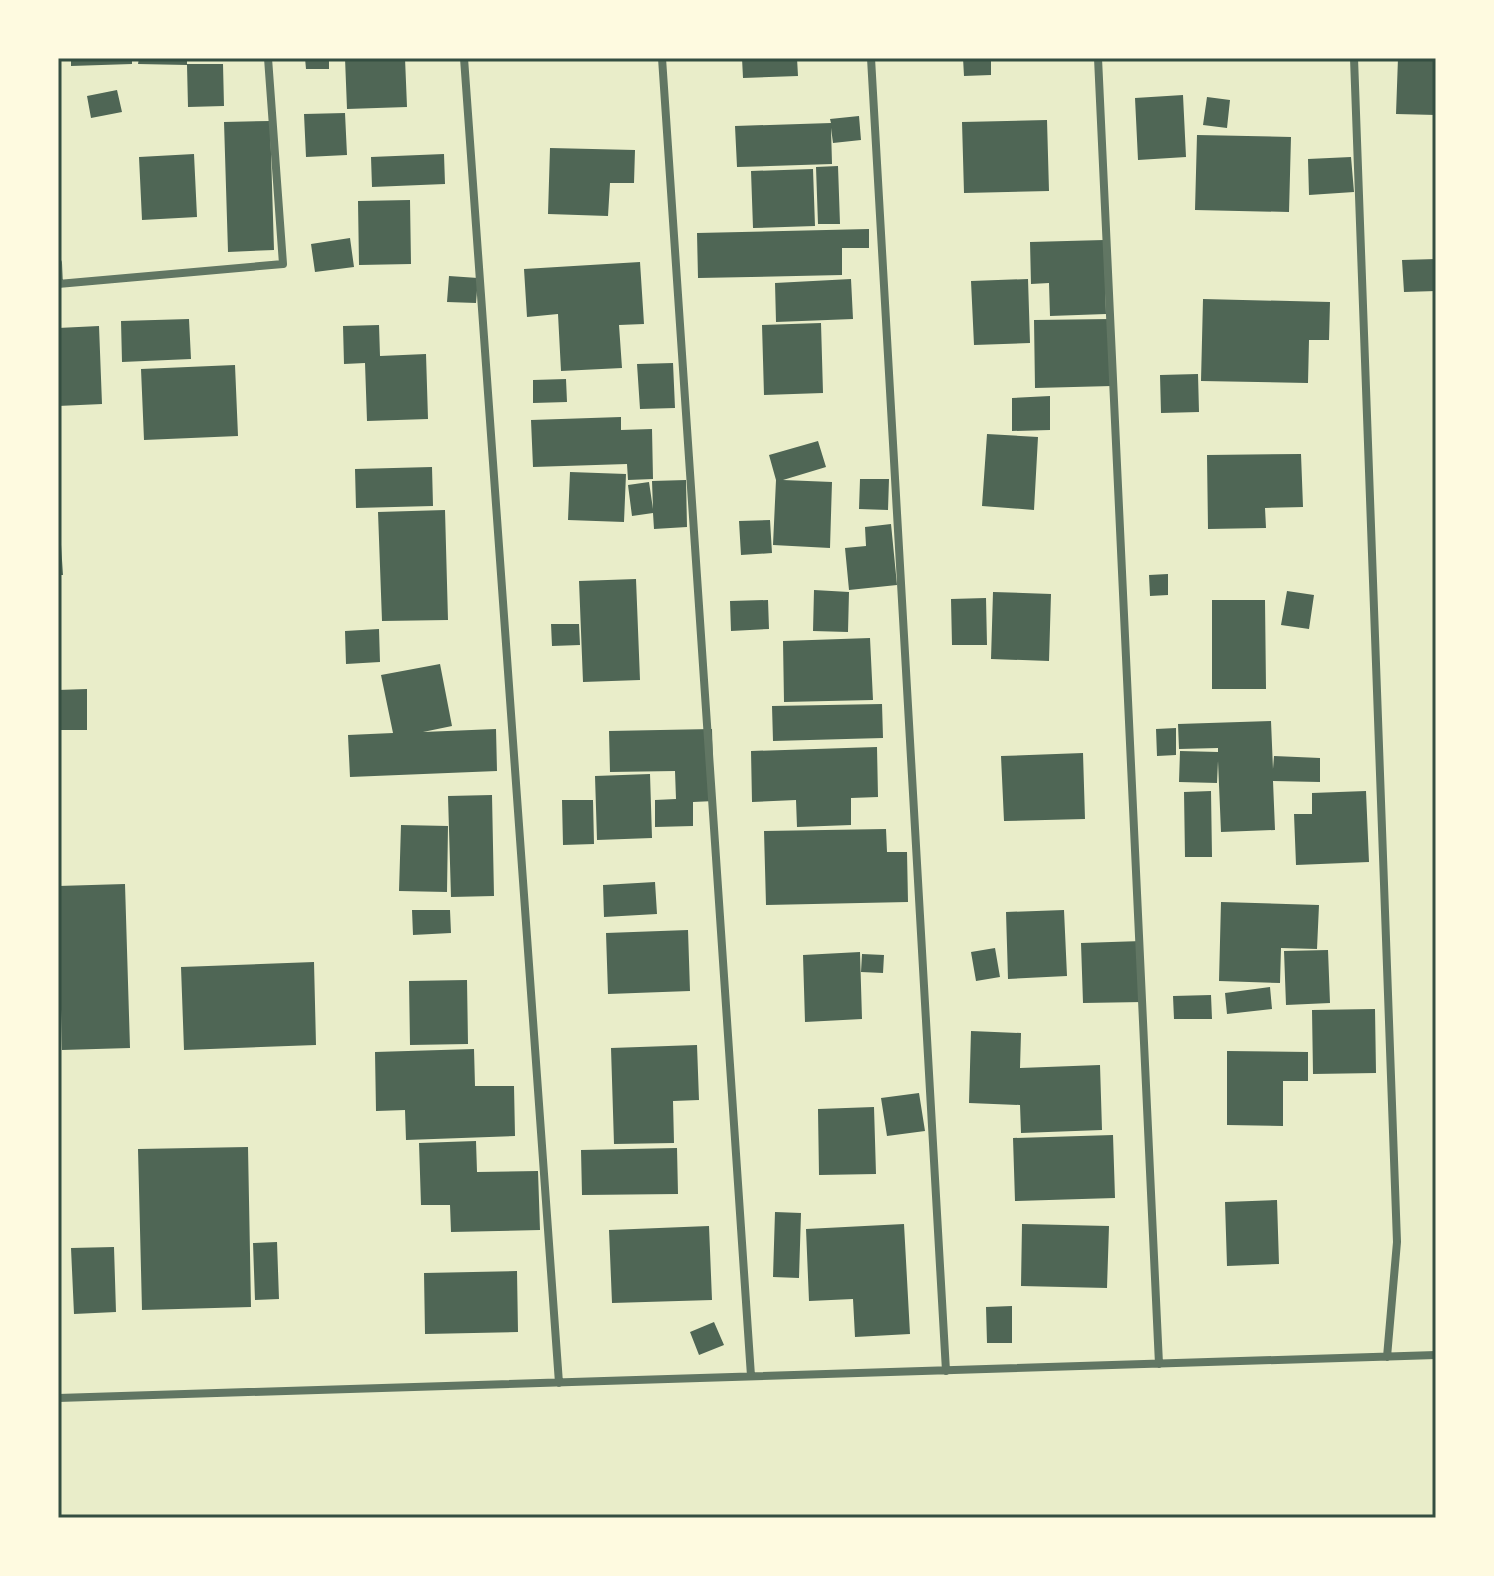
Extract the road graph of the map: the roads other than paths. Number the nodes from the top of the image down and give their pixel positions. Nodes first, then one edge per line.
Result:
1 (268, 58) edge
2 (464, 58) edge
3 (662, 58) edge
4 (871, 58) edge
5 (1098, 58) edge
6 (1354, 58) edge
7 (58, 263) edge
8 (59, 284) edge
9 (1436, 1355) edge
10 (1387, 1357) junction
11 (1159, 1364) junction
12 (946, 1371) junction
13 (751, 1376) junction
14 (559, 1383) junction
15 (58, 1398) edge

1 - 8 street
2 - 14 street
3 - 13 street
4 - 12 street
5 - 11 street
6 - 10 street
7 - 8 street
9 - 10 street
10 - 11 street
11 - 12 street
12 - 13 street
13 - 14 street
14 - 15 street

